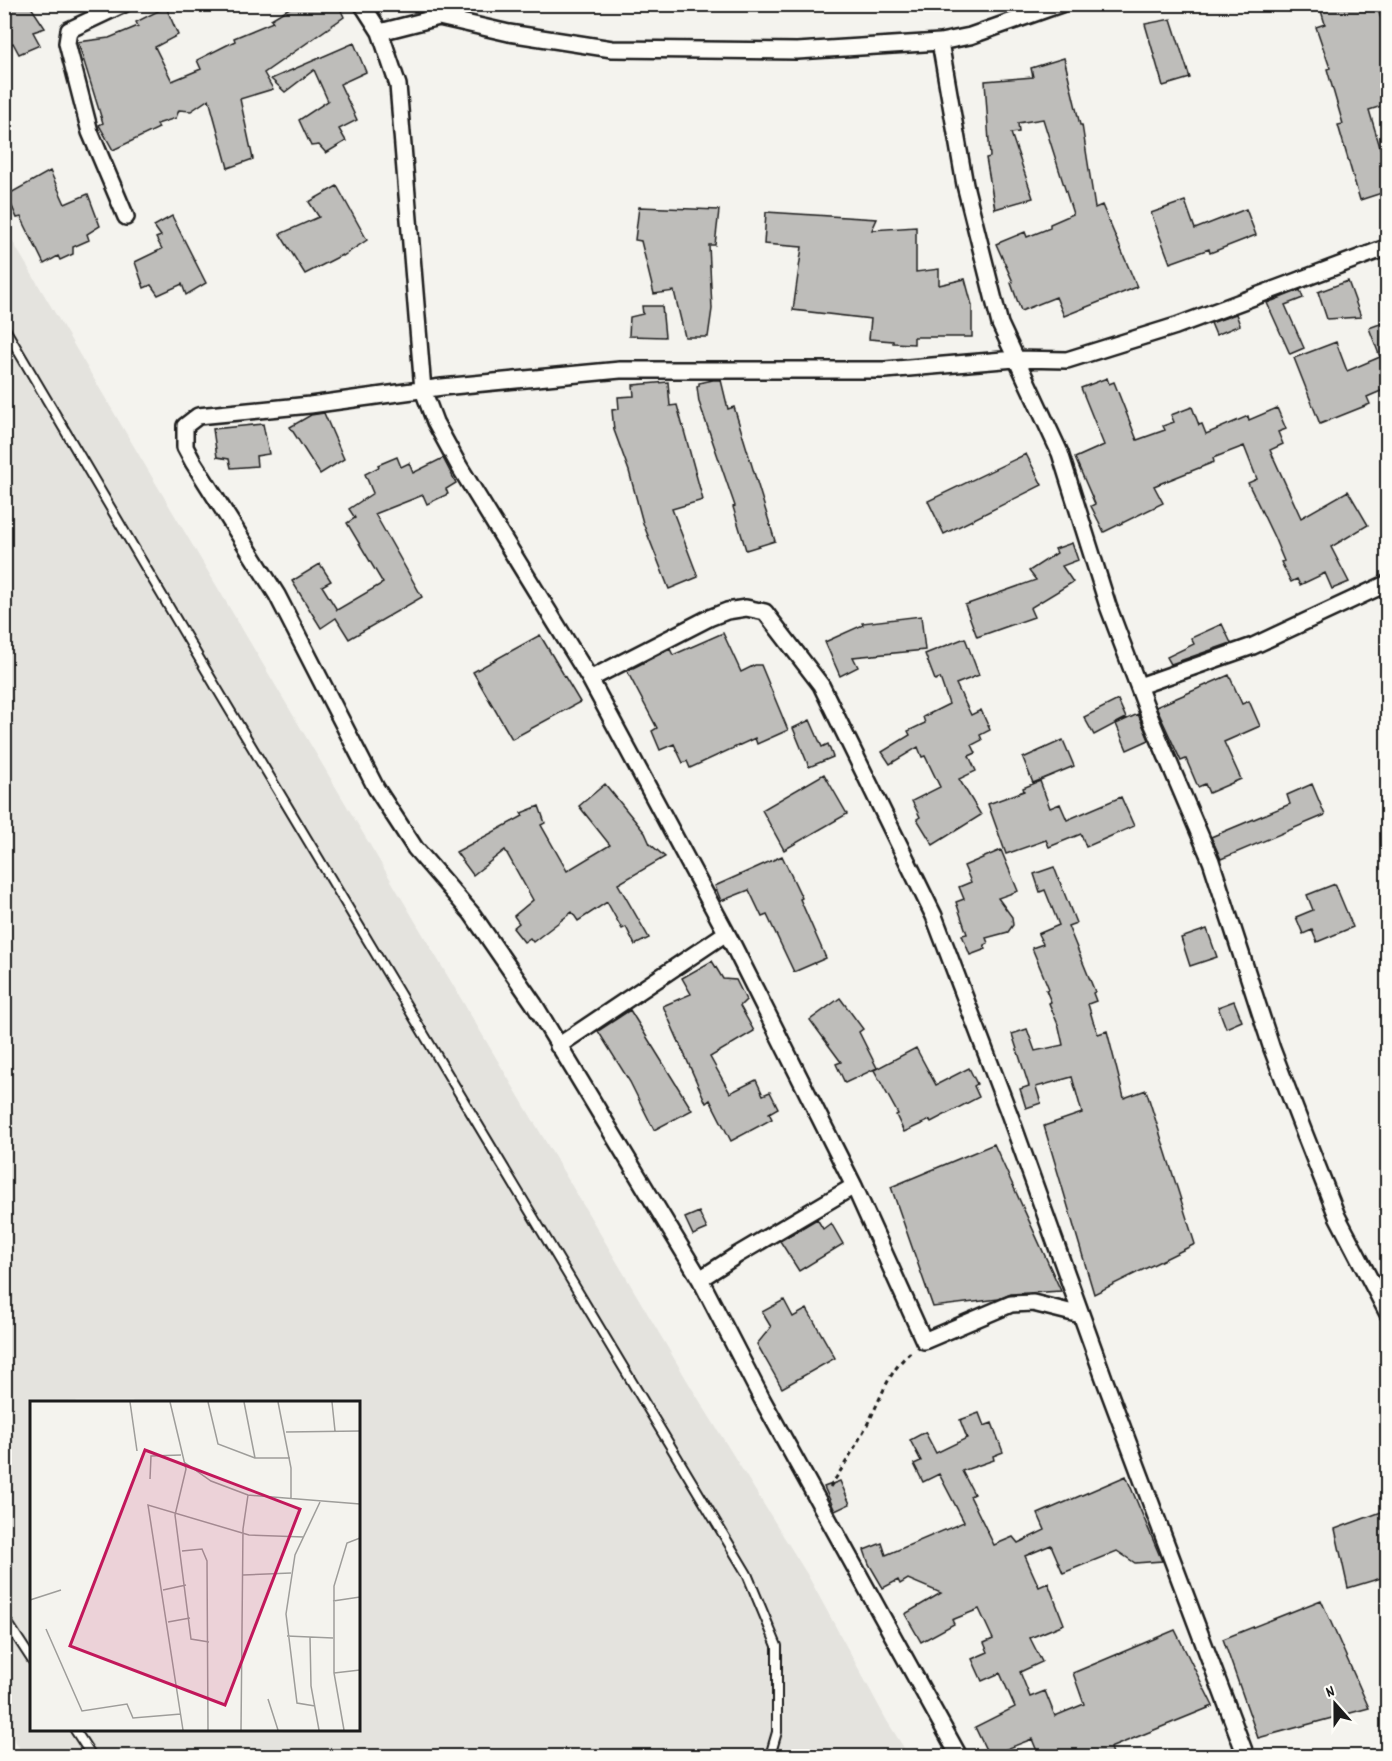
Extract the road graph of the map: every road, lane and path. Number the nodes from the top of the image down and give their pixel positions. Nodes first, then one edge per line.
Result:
1 (124, 4) edge
2 (362, 4) edge
3 (424, 4) edge
4 (1061, 4) edge
5 (439, 17) junction
6 (380, 32) junction
7 (940, 42) junction
8 (126, 217) dead end
9 (1388, 247) edge
10 (4, 327) edge
11 (1016, 359) junction
12 (423, 390) junction
13 (1388, 583) edge
14 (590, 679) junction
15 (1138, 686) junction
16 (726, 933) junction
17 (558, 1046) junction
18 (854, 1186) junction
19 (700, 1279) junction
20 (1388, 1314) edge
21 (1081, 1315) junction
22 (924, 1341) junction
23 (820, 1504) junction
24 (4, 1617) edge
25 (30, 1657) edge
26 (76, 1731) edge
27 (92, 1756) edge
28 (770, 1756) edge
29 (959, 1756) edge
30 (1246, 1756) edge

1 - 8 street
2 - 6 street
3 - 5 street
4 - 7 street
5 - 6 street
5 - 7 street
6 - 12 street
7 - 11 street
9 - 11 street
10 - 28 lane
11 - 12 street
11 - 15 street
12 - 14 street
12 - 17 street
13 - 15 street
14 - 16 street
14 - 21 street
15 - 20 street
16 - 17 street
16 - 18 street
17 - 19 street
18 - 19 street
18 - 22 street
19 - 23 street
21 - 22 street
21 - 30 street
22 - 23 path
23 - 29 street
24 - 25 lane
26 - 27 lane

